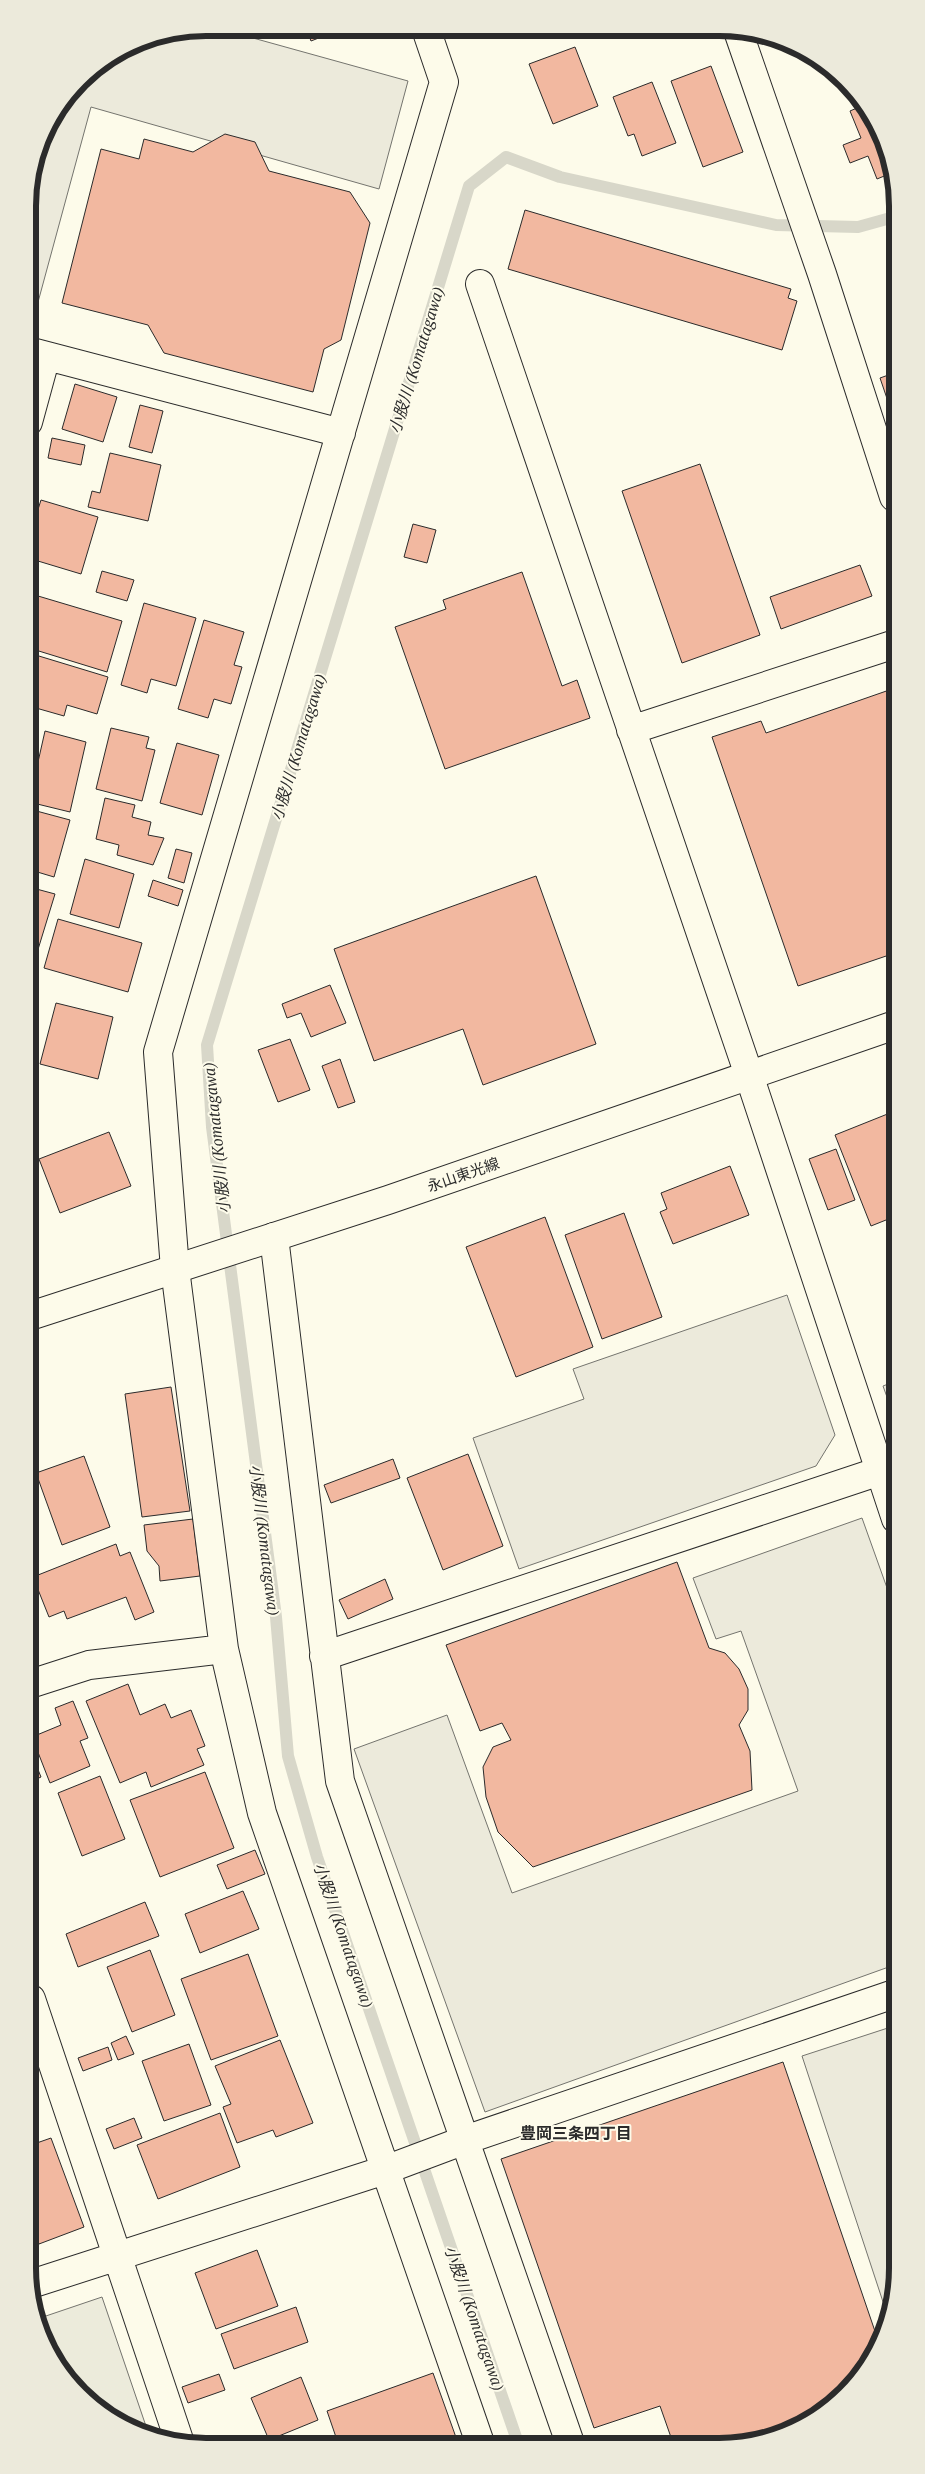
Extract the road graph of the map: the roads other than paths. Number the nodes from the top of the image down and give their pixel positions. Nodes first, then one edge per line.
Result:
1 (429, 37) edge
2 (741, 39) edge
3 (480, 284) dead end
4 (37, 354) edge
5 (341, 434) junction
6 (889, 481) edge
7 (889, 646) edge
8 (631, 730) junction
9 (889, 1027) edge
10 (749, 1075) junction
11 (262, 1241) junction
12 (184, 1266) junction
13 (36, 1314) edge
14 (880, 1472) junction
15 (888, 1497) edge
16 (224, 1649) junction
17 (324, 1656) junction
18 (36, 1682) edge
19 (888, 1996) edge
20 (36, 2017) edge
21 (456, 2144) junction
22 (393, 2167) junction
23 (116, 2256) junction
24 (38, 2282) edge
25 (177, 2435) edge
26 (478, 2438) edge
27 (568, 2438) edge

1 - 5 street
2 - 6 street
3 - 8 street
4 - 5 street
5 - 12 street
7 - 8 street
8 - 10 street
9 - 10 street, 永山東光線
10 - 11 street, 永山東光線
10 - 14 street
11 - 12 street, 永山東光線
11 - 17 street
12 - 13 street, 永山東光線
12 - 16 street
14 - 15 street
14 - 17 street
16 - 18 street
16 - 22 street
17 - 21 street
19 - 21 street
20 - 23 street
21 - 22 street
21 - 27 street
22 - 23 street
22 - 26 street
23 - 24 street
23 - 25 street

